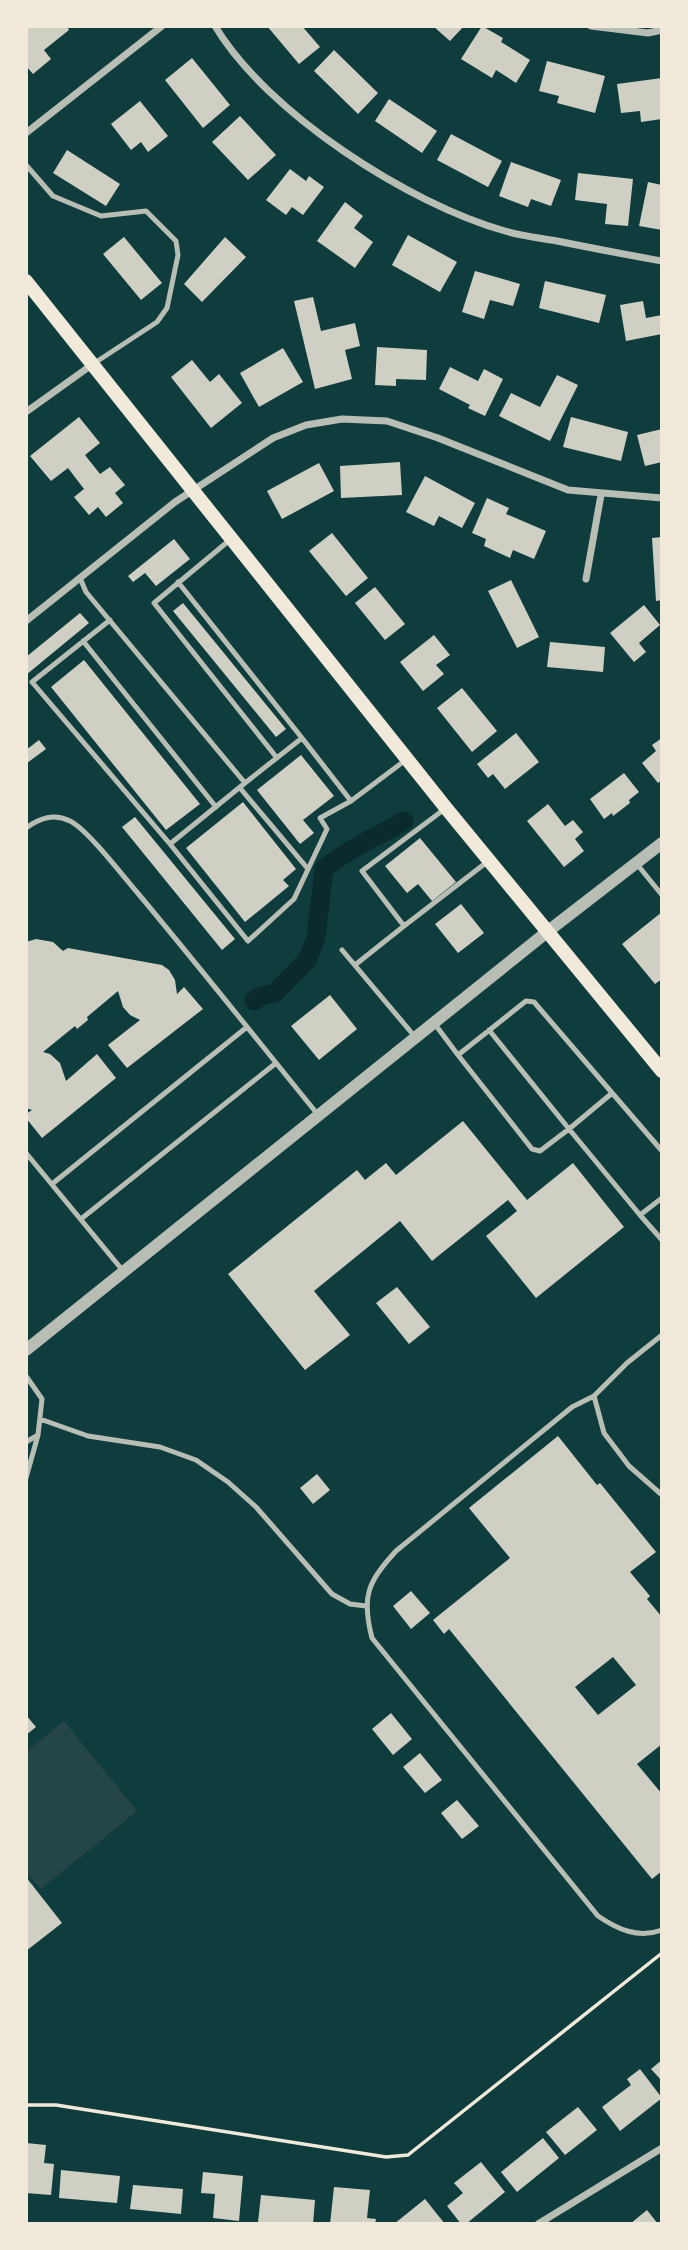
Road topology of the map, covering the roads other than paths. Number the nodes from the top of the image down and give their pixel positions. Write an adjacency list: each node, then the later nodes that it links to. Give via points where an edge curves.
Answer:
1 (162, 26): 5 (street)
2 (215, 26): 7 (street, via 260,84 305,122 368,167 439,207 506,232)
3 (591, 26): 4 (street, via 648,33)
4 (662, 30)
5 (26, 133)
6 (26, 165): 9 (lane, via 53,196 101,216 146,211 176,242 178,255 167,308 157,322)
7 (662, 261)
8 (26, 281): 9 (main road)
9 (93, 364): 10 (street); 11 (main road)
10 (26, 412)
11 (194, 490): 12 (street, via 273,438 306,425 342,419 387,421 568,490); 14 (main road); 15 (street)
12 (601, 495): 13 (street); 16 (street)
13 (662, 498)
14 (232, 538): 17 (lane); 23 (main road)
15 (80, 578): 18 (lane); 19 (street)
16 (586, 579)
17 (178, 582): 21 (lane); 22 (lane, via 154,603)
18 (110, 620): 20 (lane); 24 (lane)
19 (26, 621)
20 (83, 641): 26 (lane); 29 (lane, via 32,682)
21 (302, 738): 22 (lane); 25 (lane)
22 (277, 758): 24 (lane)
23 (407, 759): 25 (lane); 27 (main road)
24 (243, 786): 26 (lane); 33 (lane)
25 (351, 801): 33 (lane, via 320,818 327,829)
26 (216, 807): 29 (lane)
27 (446, 808): 31 (main road); 35 (lane, via 362,871)
28 (26, 828): 40 (lane, via 47,816 72,822 110,860)
29 (170, 844): 33 (lane, via 248,941 295,899)
30 (662, 844): 32 (street)
31 (489, 861): 35 (lane); 36 (main road)
32 (636, 863): 34 (lane); 36 (street)
33 (308, 869)
34 (662, 895)
35 (404, 926): 38 (lane)
36 (547, 932): 39 (street); 45 (main road)
37 (342, 950): 38 (lane)
38 (355, 965): 42 (lane)
39 (435, 1023): 42 (street); 43 (lane)
40 (247, 1027): 44 (lane); 51 (lane)
41 (489, 1030): 43 (lane); 46 (lane, via 526,1001 534,1002); 48 (lane)
42 (416, 1038): 47 (street)
43 (458, 1055): 48 (lane, via 532,1149 540,1151)
44 (276, 1063): 47 (lane); 54 (lane)
45 (662, 1071)
46 (611, 1094): 48 (lane); 49 (lane)
47 (318, 1116): 56 (street)
48 (569, 1129): 53 (lane)
49 (662, 1151)
50 (26, 1153): 51 (lane)
51 (52, 1184): 54 (lane)
52 (662, 1198): 53 (lane)
53 (640, 1215): 55 (lane)
54 (81, 1219): 56 (lane)
55 (662, 1240)
56 (124, 1272): 58 (street)
57 (662, 1335): 60 (lane)
58 (26, 1350)
59 (26, 1376): 61 (lane, via 42,1399)
60 (594, 1396): 65 (lane, via 604,1433 629,1466); 66 (lane, via 572,1408 396,1551 376,1574)
61 (40, 1419): 62 (lane); 66 (lane, via 88,1436 160,1447 197,1460 256,1507 332,1594)
62 (38, 1435): 63 (lane); 64 (lane)
63 (26, 1442)
64 (26, 1478)
65 (662, 1495)
66 (366, 1606): 67 (lane, via 372,1638 598,1916 615,1928 640,1934)
67 (662, 1930)
68 (662, 2148): 69 (street)
69 (538, 2224)

